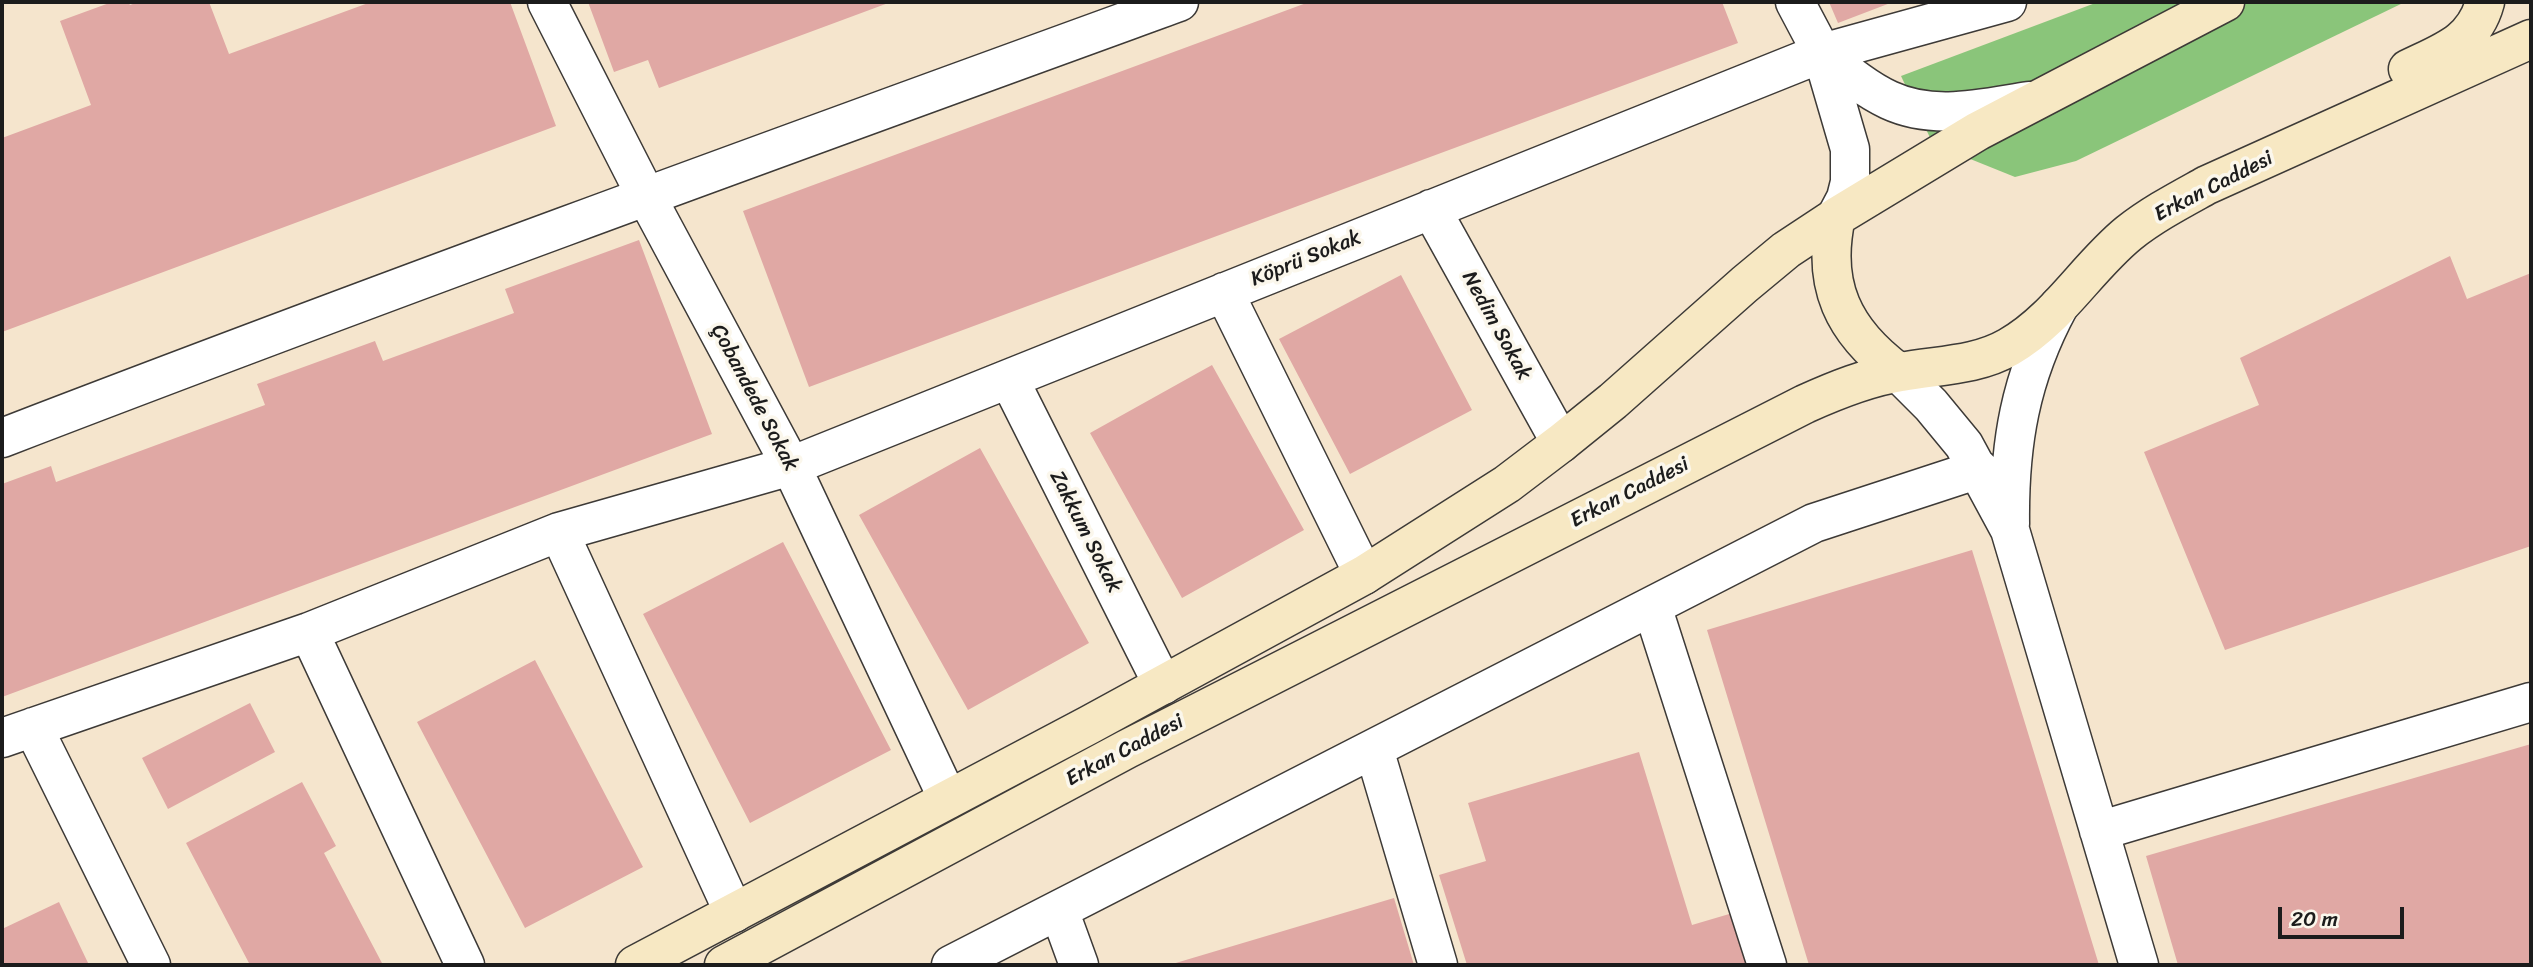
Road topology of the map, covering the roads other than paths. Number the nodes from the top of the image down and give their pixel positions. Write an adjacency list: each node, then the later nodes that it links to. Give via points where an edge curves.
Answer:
1 (547, 2): 11 (street, Çobandede Sokak)
2 (1179, 2): 11 (street)
3 (1795, 2): 8 (street)
4 (2007, 2): 8 (street, Köprü Sokak)
5 (2225, 2): 9 (main road, Erkan Caddesi)
6 (2485, 2): 10 (main road, via 2468,35 2449,49 2305,119 2243,157)
7 (2531, 39): 10 (main road, Erkan Caddesi)
8 (1822, 53): 9 (street, via 1887,100 1906,107 1956,112); 12 (street, Köprü Sokak); 13 (street, via 1852,165 1846,198)
9 (2035, 100): 13 (main road, Erkan Caddesi)
10 (2207, 186): 15 (main road, Erkan Caddesi, via 2129,233)
11 (646, 196): 18 (street); 20 (street, Çobandede Sokak)
12 (1431, 209): 14 (street, Köprü Sokak); 19 (street, Nedim Sokak)
13 (1836, 217): 16 (main road, via 1830,262 1839,303 1862,340); 19 (main road, Erkan Caddesi, via 1755,275)
14 (1224, 292): 17 (street, Köprü Sokak); 24 (street)
15 (2059, 305): 16 (main road, Erkan Caddesi, via 2010,347 1989,356 1961,365); 22 (street, via 2035,355 2018,410 2009,492)
16 (1898, 372): 21 (street, via 1947,424); 38 (main road, Erkan Caddesi, via 1805,404 1126,749)
17 (1009, 379): 20 (street, Köprü Sokak); 27 (street, Zakkum Sokak)
18 (2, 438)
19 (1561, 443): 24 (main road, Erkan Caddesi, via 1507,484)
20 (791, 466): 23 (street, Köprü Sokak); 31 (street, Çobandede Sokak)
21 (1979, 470): 22 (street); 25 (street, via 1814,523)
22 (2010, 530): 32 (street)
23 (559, 532): 26 (street, Köprü Sokak); 34 (street)
24 (1364, 575): 27 (main road, Erkan Caddesi)
25 (1652, 606): 30 (street); 42 (street)
26 (309, 632): 29 (street, Köprü Sokak); 36 (street)
27 (1163, 685): 31 (main road, Erkan Caddesi)
28 (2531, 702): 32 (street)
29 (17, 733): 35 (street)
30 (1374, 749): 33 (street); 41 (street)
31 (948, 799): 34 (main road, Erkan Caddesi)
32 (2099, 831): 43 (street)
33 (1059, 910): 39 (street); 40 (street)
34 (734, 913): 37 (main road, Erkan Caddesi)
35 (151, 965)
36 (465, 965)
37 (635, 965)
38 (723, 965)
39 (951, 965)
40 (1079, 965)
41 (1438, 965)
42 (1767, 965)
43 (2139, 965)

